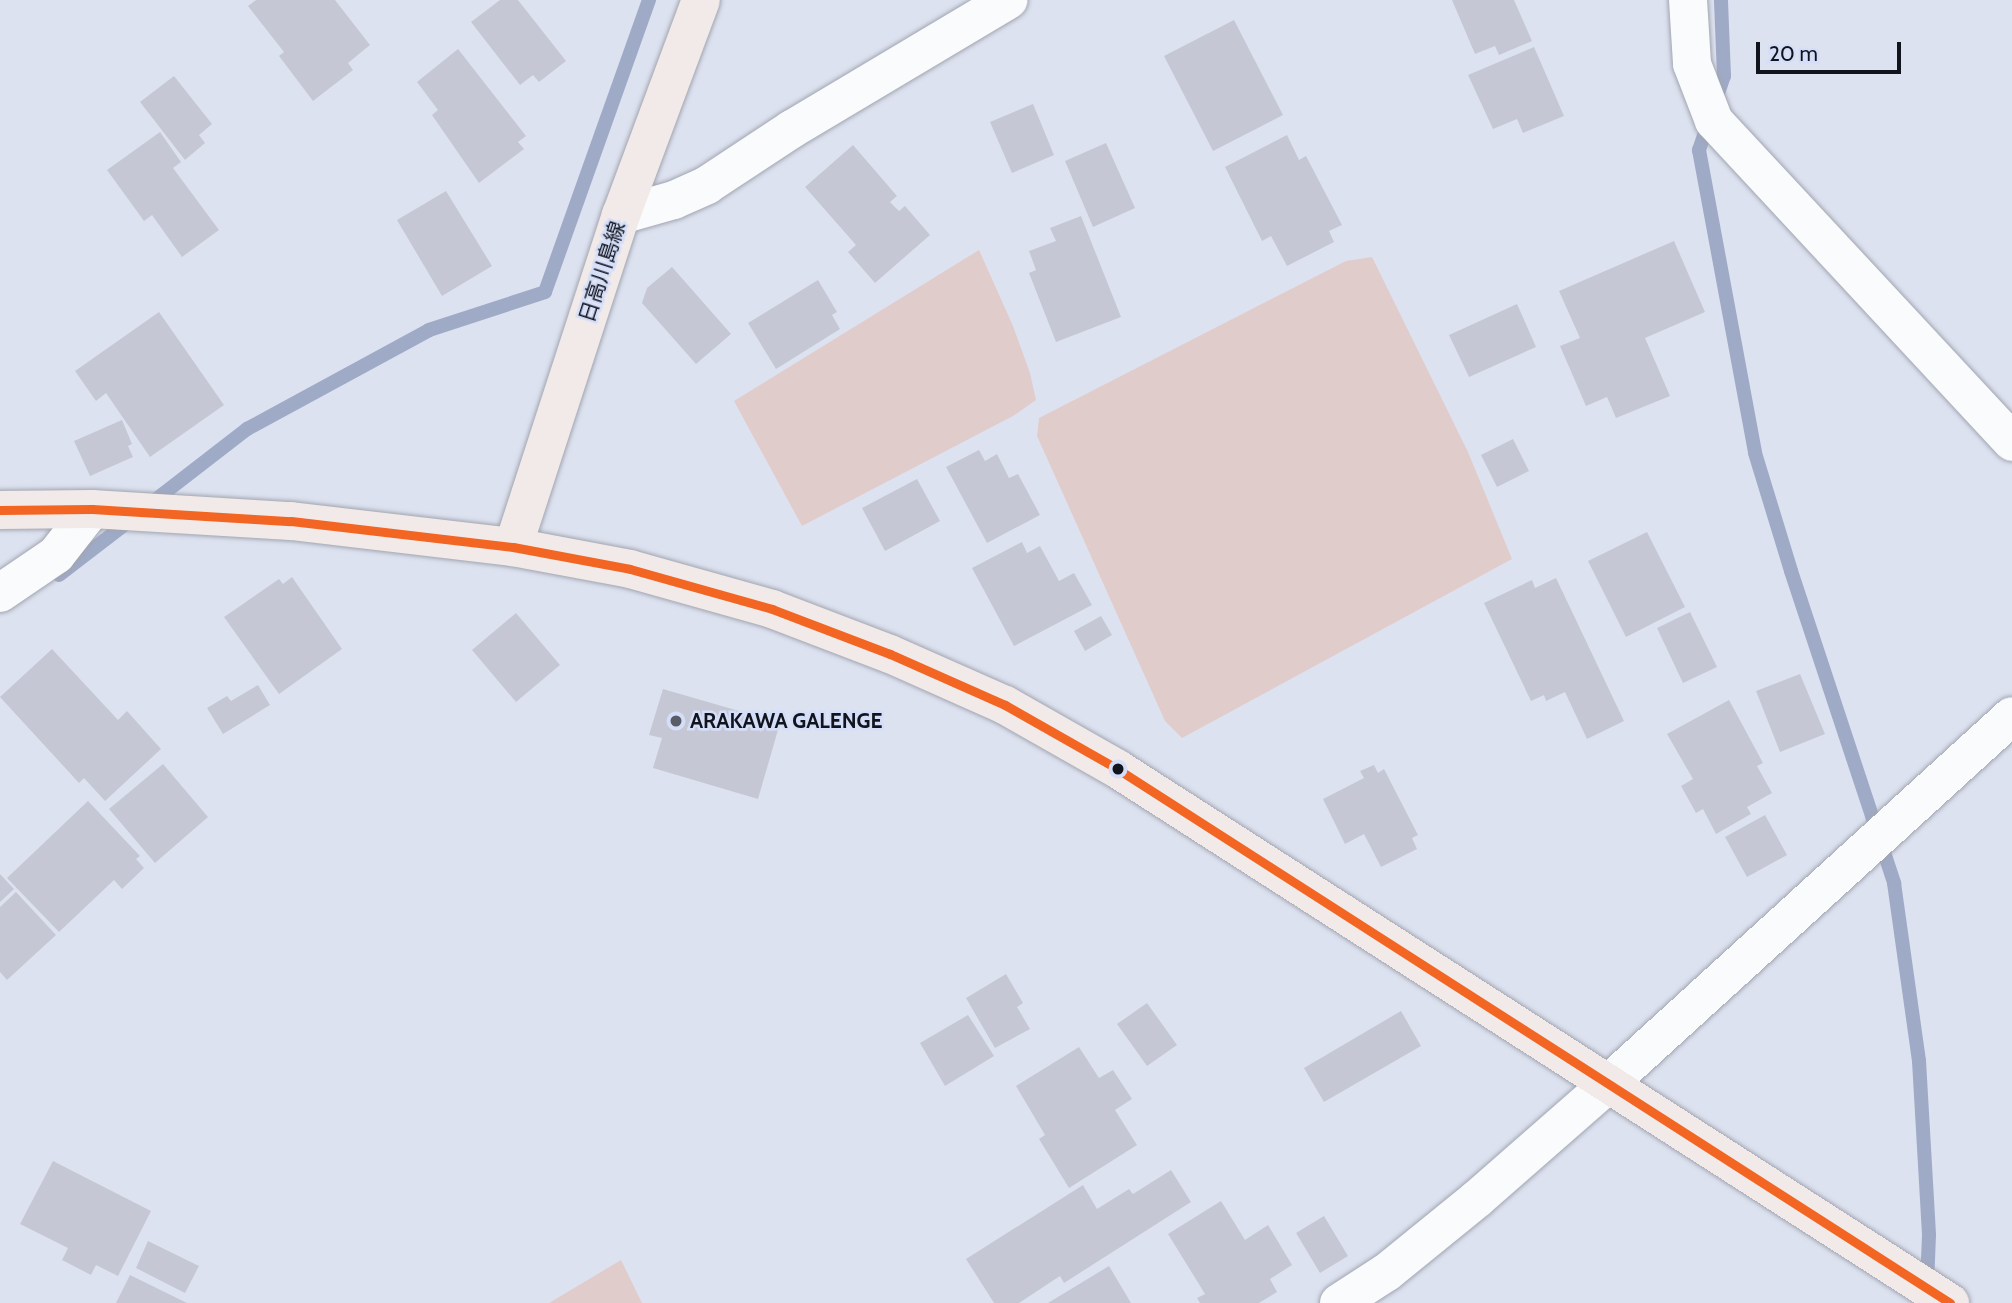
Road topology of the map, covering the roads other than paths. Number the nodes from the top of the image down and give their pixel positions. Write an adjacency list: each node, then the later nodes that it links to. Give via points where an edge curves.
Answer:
1 (701, 0): 4 (main road, 日高川島線)
2 (1008, 0): 4 (street, via 792,129 707,186)
3 (1688, 0): 5 (street, via 1692,64 1714,121)
4 (621, 215): 8 (main road, 日高川島線)
5 (2012, 442)
6 (92, 509): 7 (main road); 8 (main road, via 291,521); 9 (street, via 56,555)
7 (0, 510)
8 (513, 547): 11 (main road, via 630,569 772,609 1005,705 1116,768)
9 (0, 593)
10 (2012, 716): 11 (street)
11 (1608, 1084): 12 (street, via 1478,1198 1387,1272); 13 (main road)
12 (1339, 1303)
13 (1950, 1303)

